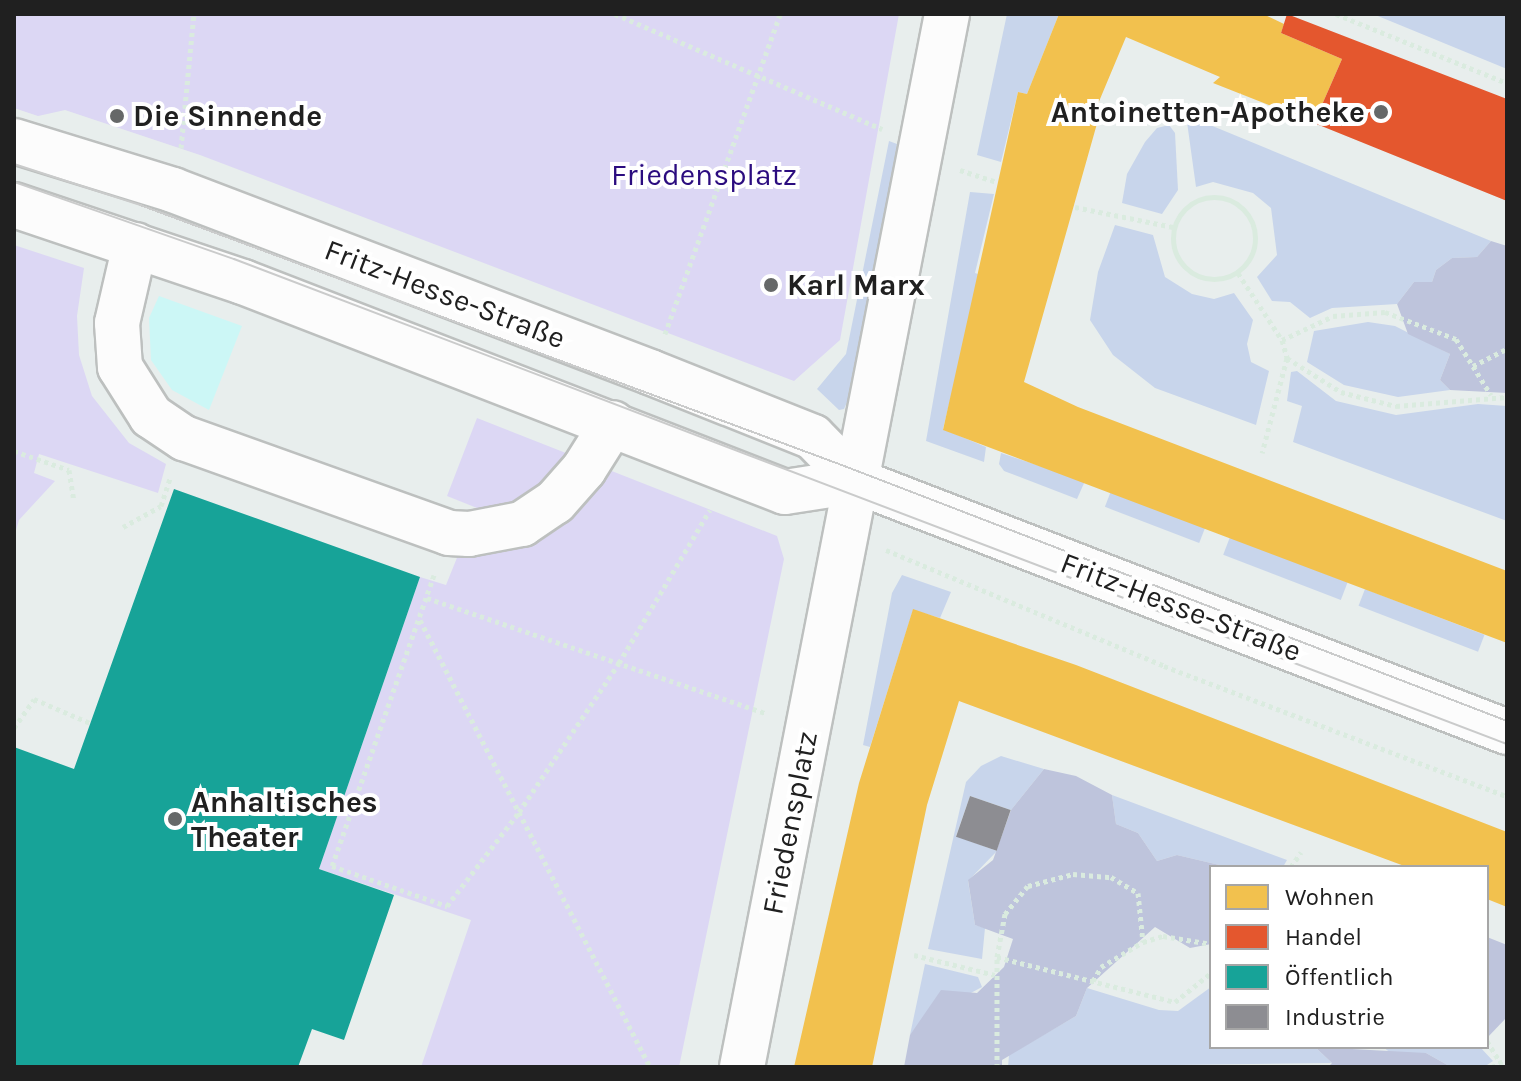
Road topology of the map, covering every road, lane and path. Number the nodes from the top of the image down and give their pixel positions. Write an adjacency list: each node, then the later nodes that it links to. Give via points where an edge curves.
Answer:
1 (194, 14): 10 (path)
2 (615, 14): 6 (path)
3 (780, 14): 6 (path)
4 (947, 14): 9 (street, Friedensplatz)
5 (1336, 14): 7 (path)
6 (759, 74): 9 (path); 20 (path)
7 (1507, 83)
8 (14, 141): 10 (street, Fritz-Hesse-Straße)
9 (922, 147): 28 (street, Friedensplatz)
10 (173, 190): 20 (street, Fritz-Hesse-Straße)
11 (14, 205): 14 (street, Fritz-Hesse-Straße)
12 (1075, 207): 13 (path)
13 (1173, 227): 15 (path, via 1174,253 1188,272 1210,280); 15 (path, via 1183,210 1201,199 1220,197 1240,205 1255,233 1254,251)
14 (135, 245): 23 (street, Fritz-Hesse-Straße); 23 (street, via 117,323 120,367 151,416 184,438 449,533 469,534 522,524 555,502)
15 (1238, 273): 16 (path)
16 (1282, 340): 18 (path); 19 (path, via 1333,316 1385,312 1456,339)
17 (1507, 349): 19 (path)
18 (1287, 358): 21 (path, via 1341,392 1396,406); 25 (path)
19 (1473, 366): 21 (path)
20 (650, 372): 28 (street, Fritz-Hesse-Straße, via 813,437)
21 (1491, 395): 22 (path)
22 (1507, 397)
23 (613, 423): 27 (street, Fritz-Hesse-Straße)
24 (14, 451): 29 (path, via 69,470)
25 (1262, 453)
26 (174, 466): 30 (path, via 161,506)
27 (733, 471): 28 (street, Fritz-Hesse-Straße, via 785,492); 35 (path)
28 (856, 481): 31 (street, Friedensplatz); 39 (street, Fritz-Hesse-Straße)
29 (74, 501)
30 (123, 527)
31 (847, 533): 38 (street, Friedensplatz); 40 (path, via 1164,666)
32 (430, 587): 33 (path)
33 (427, 598): 34 (path); 35 (path)
34 (420, 620): 41 (path); 41 (path, via 332,866 447,906)
35 (619, 663): 38 (path); 41 (path)
36 (90, 723): 37 (path, via 34,699)
37 (14, 728)
38 (809, 728): 55 (street, Friedensplatz)
39 (1507, 732)
40 (1507, 796)
41 (519, 812): 54 (path)
42 (1301, 852): 43 (path)
43 (1292, 865)
44 (1143, 942): 45 (path, via 1163,936); 47 (path, via 1138,893 1111,877 1073,874 1028,886 1005,914); 50 (path, via 1101,967)
45 (1209, 944)
46 (914, 955): 48 (path)
47 (997, 957): 48 (path); 50 (path)
48 (995, 975): 56 (path)
49 (1209, 975): 50 (path, via 1175,1002)
50 (1093, 981)
51 (1489, 1044): 53 (path)
52 (1507, 1059): 53 (path)
53 (1500, 1062): 57 (path)
54 (650, 1067)
55 (742, 1067)
56 (997, 1067)
57 (1492, 1067)

